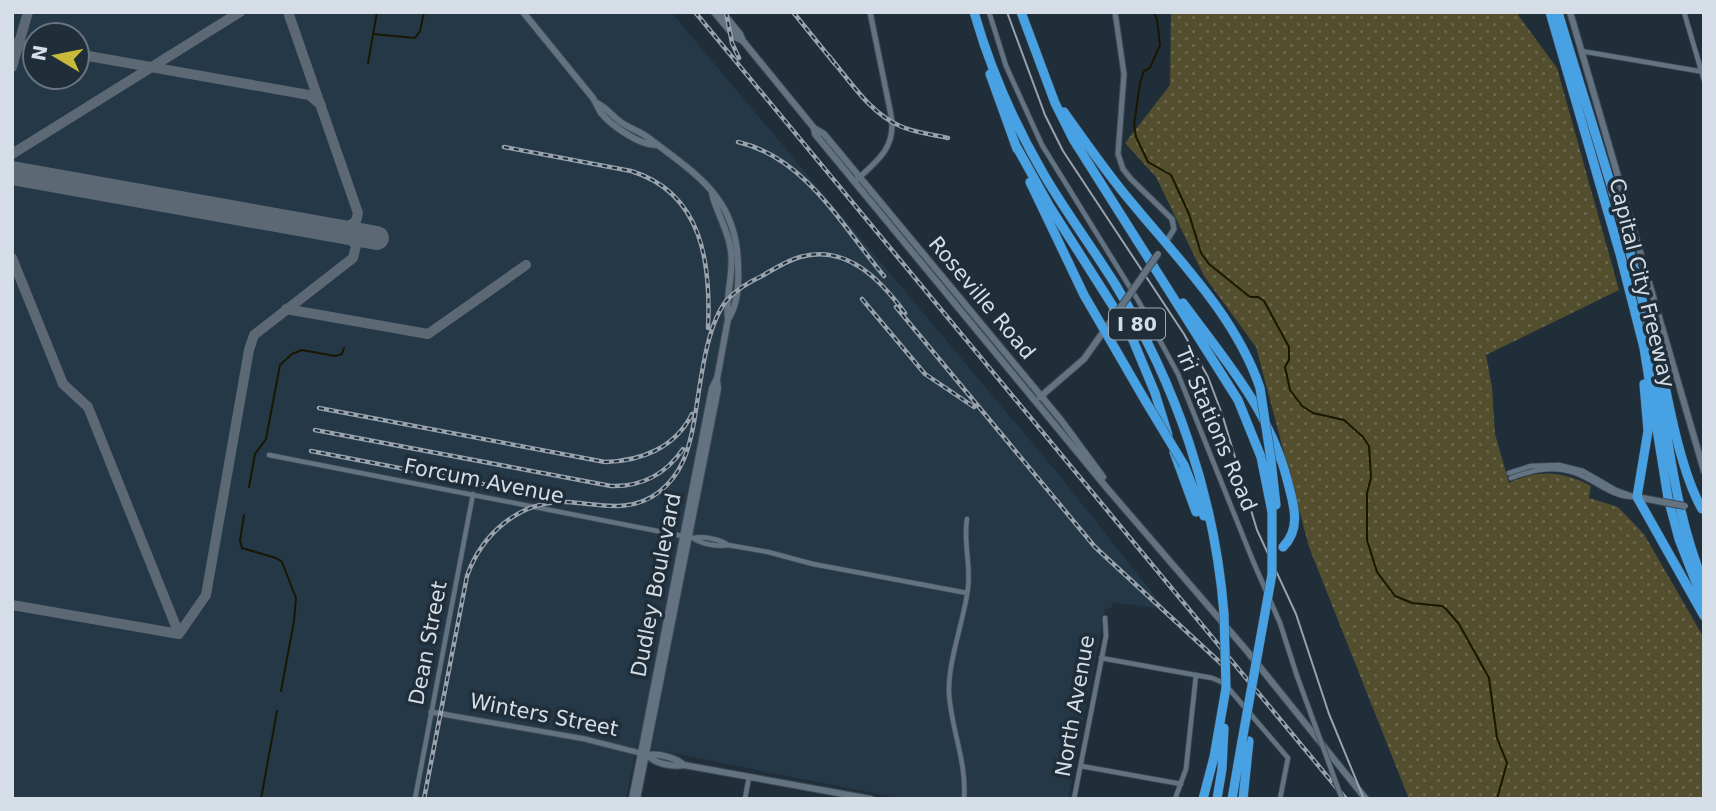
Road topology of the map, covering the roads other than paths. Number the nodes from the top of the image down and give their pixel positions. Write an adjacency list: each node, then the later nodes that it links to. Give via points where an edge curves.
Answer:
1 (523, 12): 38 (main road, Dudley Boulevard, via 597,103 691,169 719,197 728,216 738,257 737,291 712,388)
2 (714, 12): 13 (main road, Roseville Road)
3 (722, 12): 13 (main road, Roseville Road)
4 (870, 12): 20 (street, via 892,132 882,157)
5 (974, 12): 14 (highway, I 80)
6 (989, 12): 70 (street, Tri Stations Road, bridge, via 1006,66 1042,145 1178,374 1280,622)
7 (1021, 12): 18 (highway, I 80)
8 (1115, 12): 21 (street, via 1124,83 1118,154 1130,179 1172,219 1174,229)
9 (1550, 12): 25 (highway, Capital City Freeway)
10 (1558, 12): 23 (highway, Capital City Freeway)
11 (1570, 12): 15 (main road)
12 (1684, 12): 16 (street)
13 (743, 41): 20 (main road, Roseville Road)
14 (985, 48): 19 (highway, via 991,80); 43 (highway, I 80, via 1043,173 1116,286 1181,422 1216,546)
15 (1581, 51): 16 (street); 28 (main road)
16 (1702, 71): 17 (street)
17 (1704, 80)
18 (1052, 94): 21 (highway, via 1104,168); 22 (highway, I 80, via 1073,139)
19 (1015, 144): 24 (highway, via 1054,237); 36 (highway, via 1130,333)
20 (857, 179): 26 (main road, Roseville Road)
21 (1166, 242): 24 (main road, bridge); 35 (highway, bridge, via 1234,331 1253,368 1271,460)
22 (1163, 282): 35 (highway, I 80, via 1251,428); 39 (highway, via 1234,371 1270,428 1285,469 1295,520)
23 (1639, 288): 32 (highway); 40 (highway, Capital City Freeway, via 1671,473 1685,534)
24 (1104, 333): 26 (main road, via 1084,359); 43 (highway, bridge, via 1183,462 1202,507)
25 (1644, 348): 31 (highway, via 1648,431); 42 (highway, Capital City Freeway, via 1668,498)
26 (1038, 398): 71 (main road, Roseville Road)
27 (269, 455): 30 (street, Forcum Avenue)
28 (1704, 471)
29 (1512, 475): 31 (street, via 1559,469 1576,473 1613,494)
30 (473, 494): 38 (street, Forcum Avenue); 49 (street, Dean Street)
31 (1637, 497): 33 (main road, bridge); 44 (highway)
32 (1696, 497): 33 (highway); 34 (highway)
33 (1685, 506): 34 (main road)
34 (1703, 509)
35 (1274, 511): 48 (highway, bridge, via 1277,535 1272,574)
36 (1196, 512)
37 (967, 519): 41 (street)
38 (689, 537): 41 (street, Forcum Avenue); 52 (main road, Dudley Boulevard)
39 (1283, 547)
40 (1704, 584)
41 (967, 593): 62 (street, via 949,690 964,768)
42 (1704, 603)
43 (1224, 614): 50 (highway, I 80, bridge, via 1226,688)
44 (1704, 616)
45 (1105, 618): 46 (street, North Avenue)
46 (1101, 658): 47 (street); 53 (street, North Avenue)
47 (1196, 675): 48 (street, via 1224,683); 55 (street)
48 (1247, 703): 51 (highway, bridge); 69 (street, via 1288,758)
49 (431, 712): 52 (street, Winters Street); 57 (street, Dean Street)
50 (1221, 734): 65 (highway); 66 (highway)
51 (1245, 741): 67 (highway); 68 (highway)
52 (645, 755): 54 (main road, Winters Street); 58 (main road, Dudley Boulevard); 59 (main road)
53 (1080, 766): 55 (street); 63 (street, North Avenue)
54 (749, 777): 56 (main road, Winters Street); 60 (street)
55 (1181, 784): 64 (street)
56 (855, 797): 61 (main road, Winters Street)
57 (415, 799)
58 (632, 799)
59 (637, 799)
60 (745, 799)
61 (870, 799)
62 (964, 799)
63 (1074, 799)
64 (1175, 799)
65 (1203, 799)
66 (1217, 799)
67 (1232, 799)
68 (1243, 799)
69 (1280, 799)
70 (1342, 799)
71 (1366, 799)

